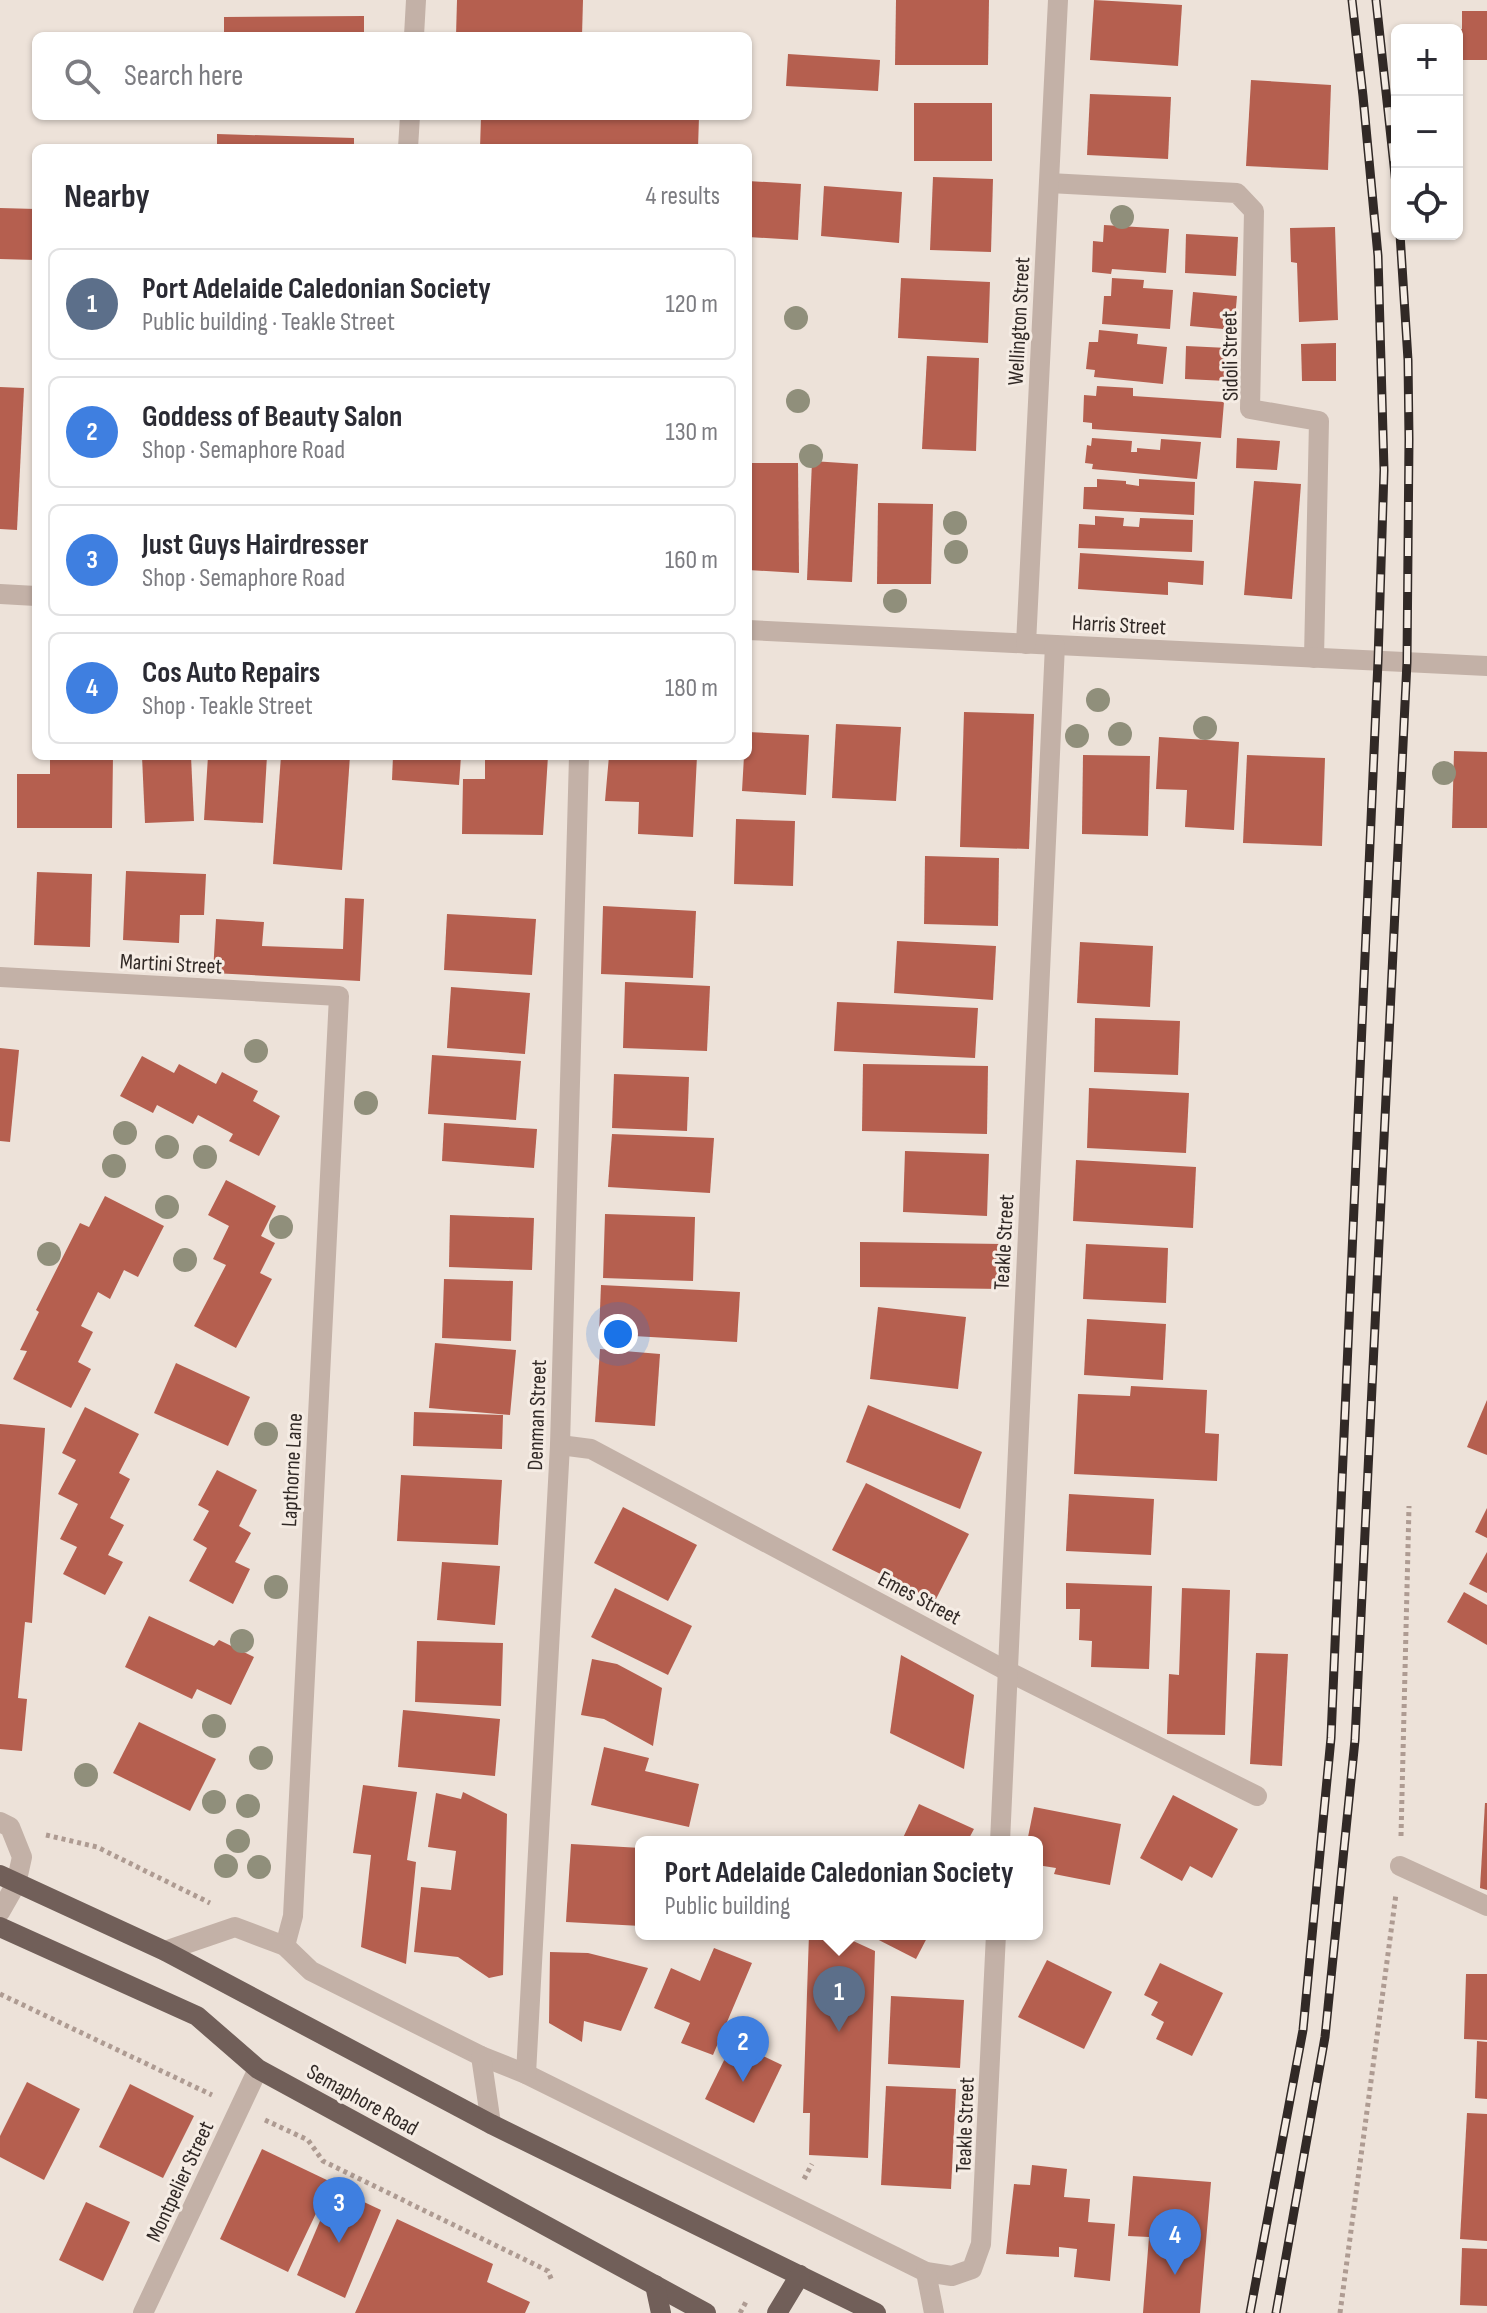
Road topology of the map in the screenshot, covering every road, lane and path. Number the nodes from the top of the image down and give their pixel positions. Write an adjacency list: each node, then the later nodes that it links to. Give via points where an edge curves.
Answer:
1 (416, 0): 3 (street)
2 (1058, 0): 6 (street, Wellington Street)
3 (414, 32)
4 (410, 120): 5 (street)
5 (408, 144)
6 (1049, 183): 10 (street, Wellington Street); 12 (street, Sidoli Street, via 1237,193 1254,211 1250,409 1319,421)
7 (0, 594): 8 (street)
8 (32, 596)
9 (752, 630): 10 (street, Harris Street)
10 (1026, 644): 11 (street, Harris Street)
11 (1055, 645): 12 (street, Harris Street); 19 (street, Teakle Street)
12 (1314, 658): 13 (street, Harris Street)
13 (1487, 666)
14 (579, 760): 17 (street, Denman Street)
15 (0, 977): 16 (street, Martini Street)
16 (339, 996): 30 (street, Lapthorne Lane, via 293,1916)
17 (560, 1445): 19 (street, Emes Street, via 591,1449); 35 (street, Denman Street)
18 (1409, 1506): 23 (path)
19 (1007, 1671): 20 (street, Emes Street); 22 (street, Teakle Street)
20 (1257, 1796)
21 (5, 1824): 24 (street, via 22,1857); 28 (path, via 97,1847 217,1907)
22 (1000, 1836)
23 (1400, 1866): 25 (street); 49 (path)
24 (8, 1879): 26 (street); 31 (main road, Semaphore Road)
25 (1487, 1906)
26 (0, 1912)
27 (0, 1927): 34 (main road, Semaphore Road, via 197,2016)
28 (235, 1927): 30 (street); 31 (street)
29 (996, 1940): 38 (street, Teakle Street, via 980,2250 972,2269 952,2276)
30 (285, 1946): 33 (street, via 311,1971)
31 (165, 1951): 37 (main road, Semaphore Road)
32 (0, 1994): 36 (path)
33 (481, 2056): 35 (street); 37 (street)
34 (258, 2069): 36 (street, Montpelier Street); 41 (main road, Semaphore Road)
35 (526, 2074): 38 (street)
36 (240, 2108): 40 (path, via 308,2140 323,2161 548,2271); 42 (street, Montpelier Street)
37 (491, 2124): 39 (main road, Semaphore Road)
38 (926, 2272): 48 (street)
39 (800, 2275): 45 (main road); 46 (main road); 47 (main road, Semaphore Road)
40 (552, 2281)
41 (655, 2285): 43 (main road); 44 (main road, Semaphore Road)
42 (143, 2313)
43 (661, 2313)
44 (706, 2313)
45 (777, 2313)
46 (793, 2313)
47 (876, 2313)
48 (934, 2313)
49 (1340, 2313)

